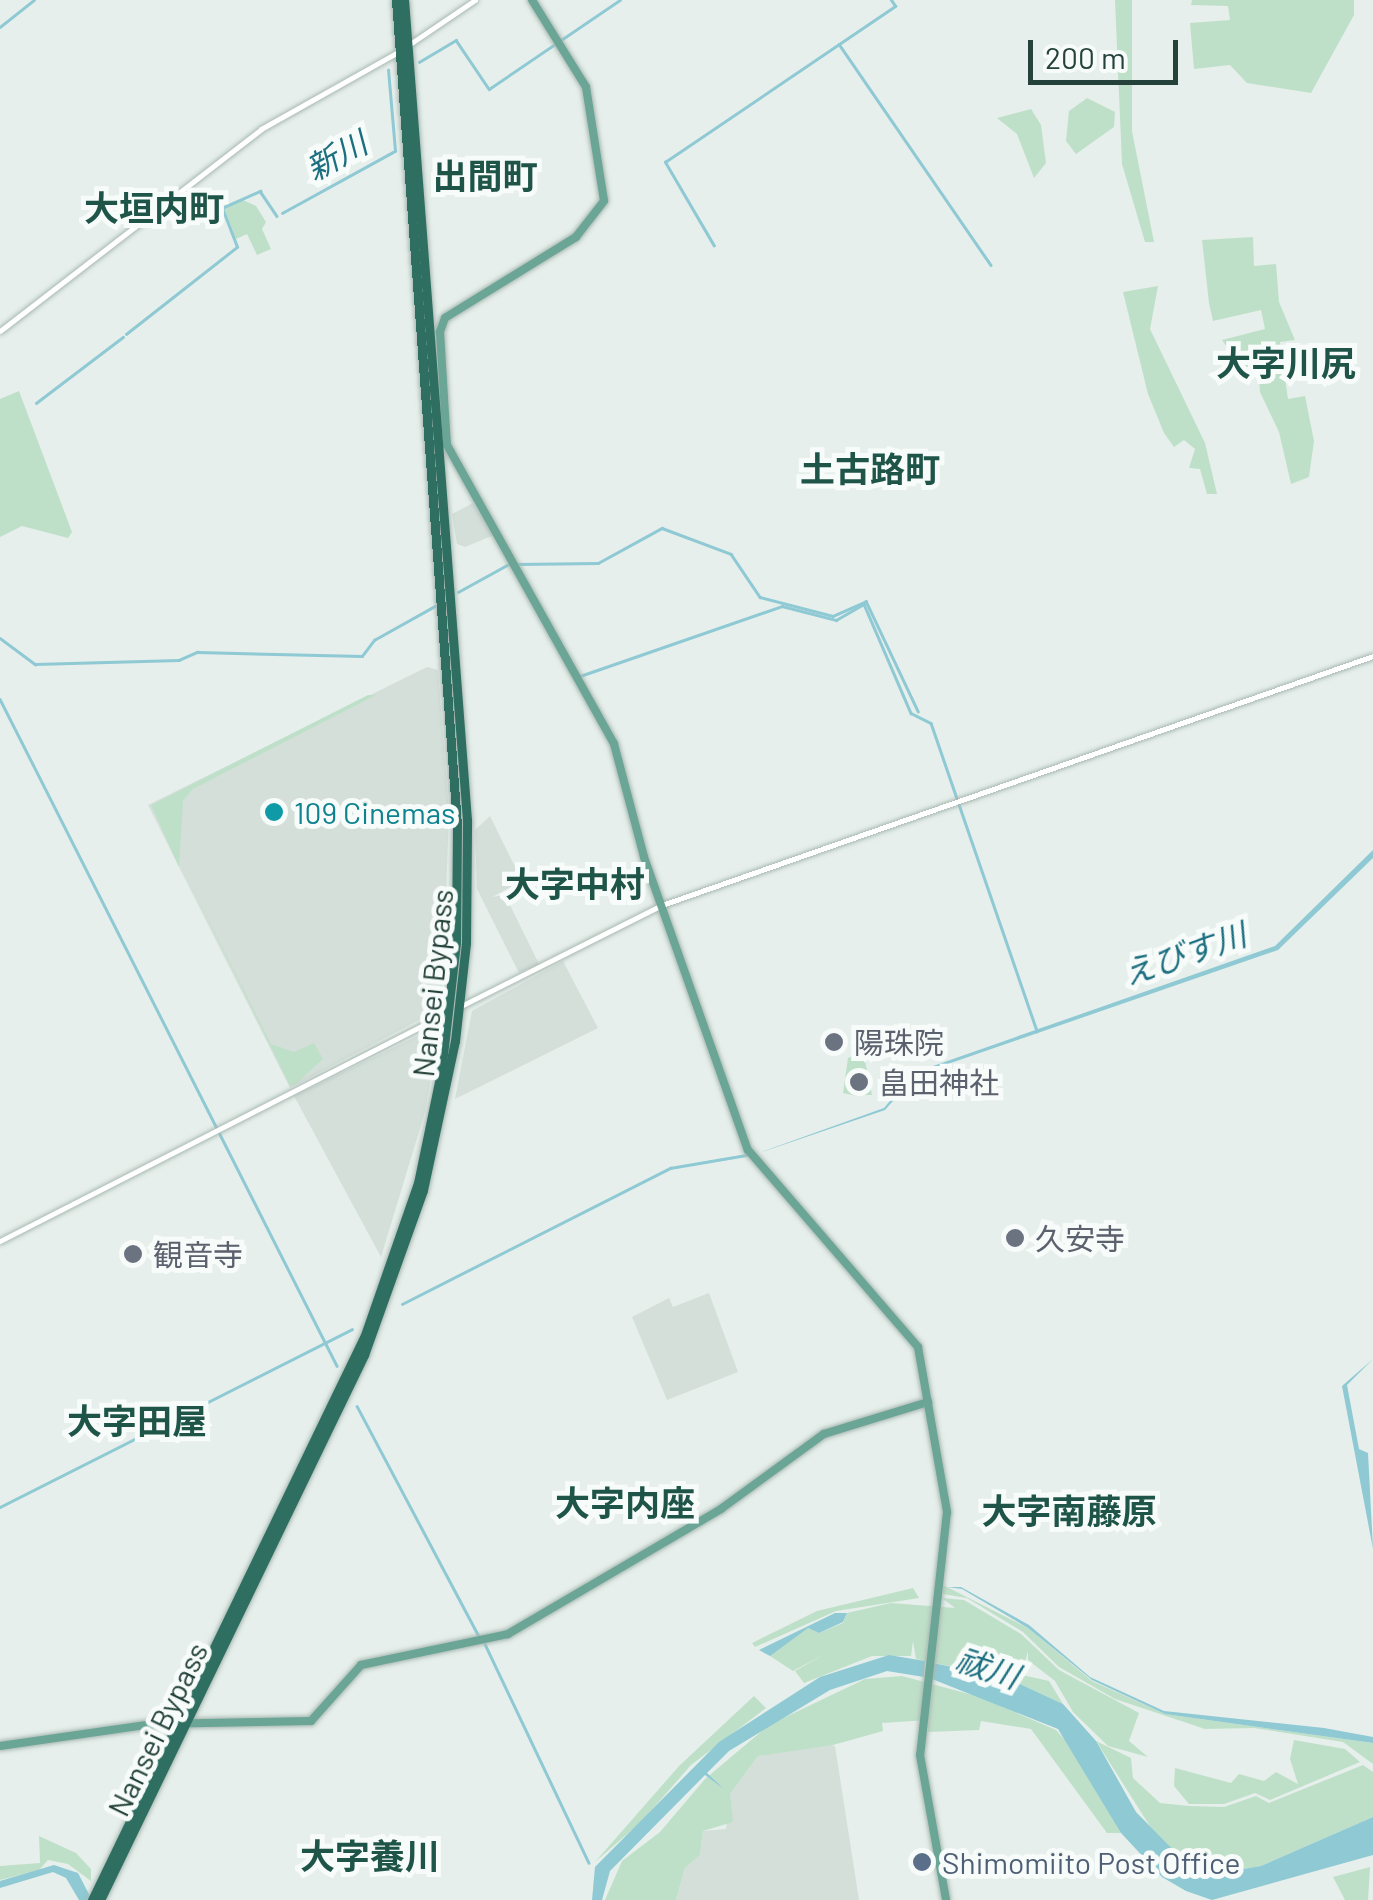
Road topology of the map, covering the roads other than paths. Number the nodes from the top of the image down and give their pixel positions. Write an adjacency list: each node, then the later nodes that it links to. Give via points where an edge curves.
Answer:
1 (396, 0): 5 (highway, Nansei Bypass)
2 (404, 0): 5 (highway, Nansei Bypass)
3 (475, 0): 5 (street)
4 (532, 0): 8 (main road, via 588,91 605,191 600,212 576,237 453,310 440,332 450,455 614,744)
5 (404, 48): 6 (street, via 261,129); 9 (highway, Nansei Bypass, via 467,820); 10 (highway, Nansei Bypass, via 456,808)
6 (0, 332)
7 (1373, 656): 8 (street)
8 (662, 905): 9 (street); 12 (main road, via 748,1150 908,1329)
9 (460, 1007): 10 (street); 13 (highway, Nansei Bypass, via 434,1150 391,1288)
10 (449, 1012): 11 (street); 13 (highway, Nansei Bypass, via 426,1150 383,1290)
11 (0, 1241)
12 (928, 1402): 13 (main road, via 824,1434 721,1509 484,1643 361,1666 340,1683 321,1715 303,1723); 18 (main road, via 948,1512 922,1720 921,1782)
13 (182, 1724): 14 (main road); 15 (highway, Nansei Bypass)
14 (0, 1746)
15 (109, 1874): 16 (highway, Nansei Bypass); 17 (highway, Nansei Bypass)
16 (92, 1900)
17 (100, 1900)
18 (946, 1900)

